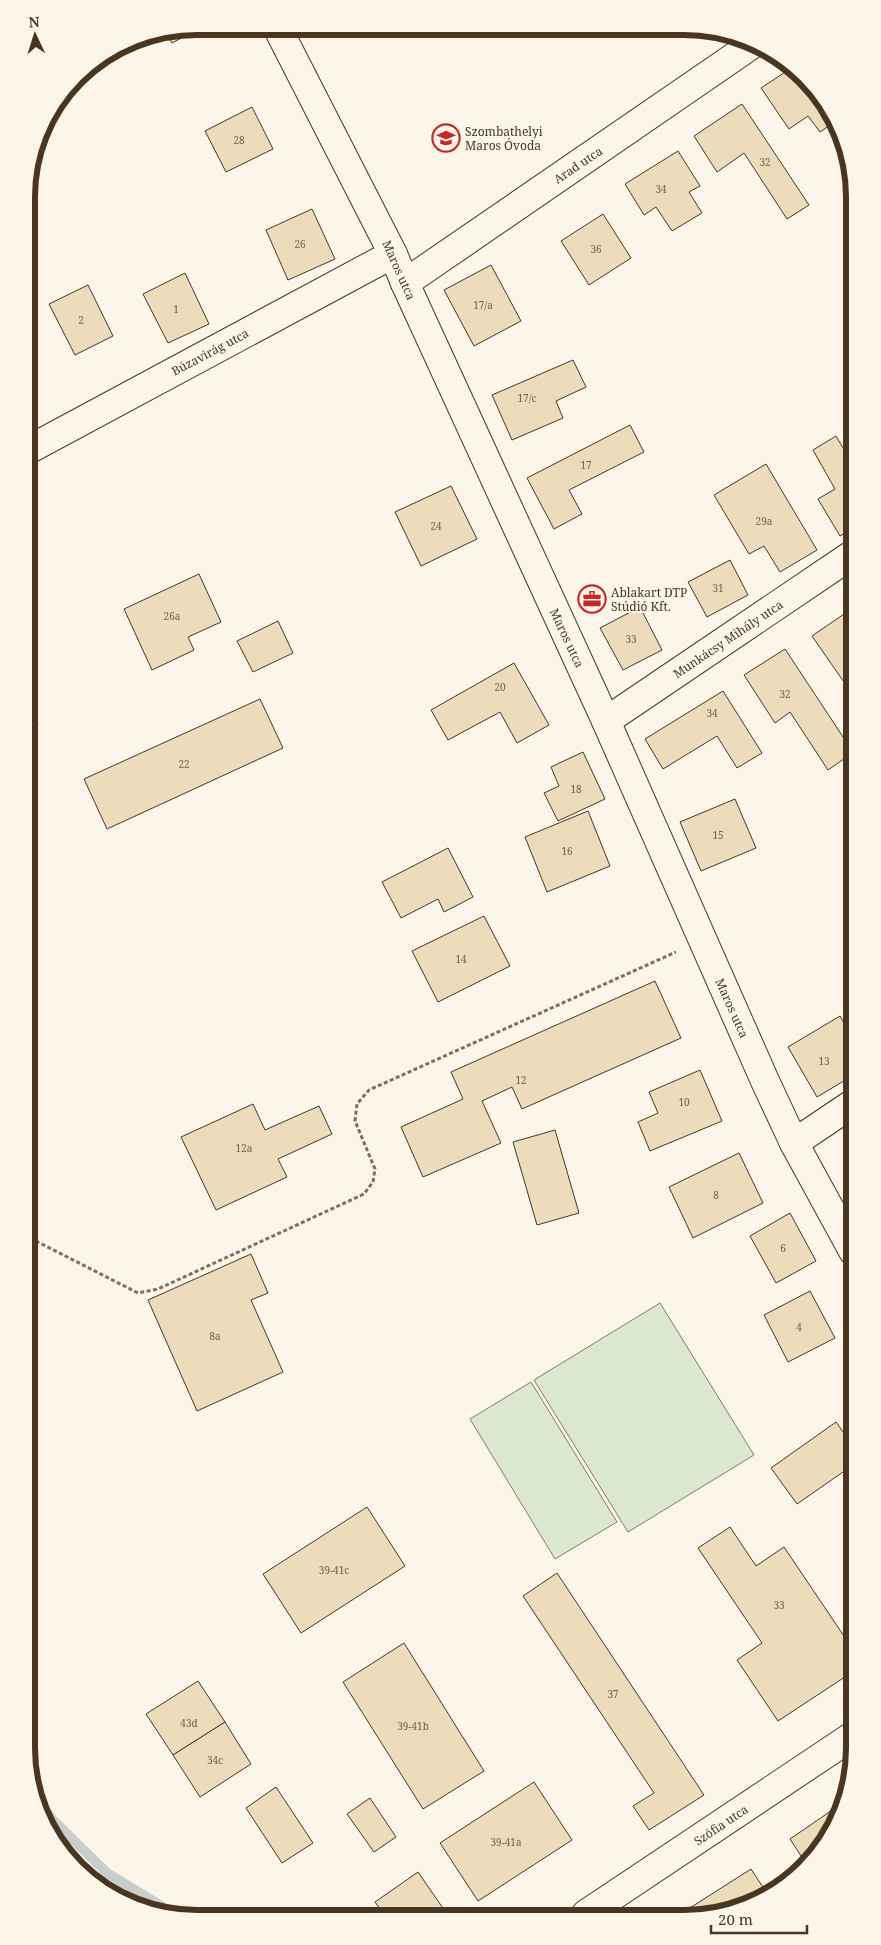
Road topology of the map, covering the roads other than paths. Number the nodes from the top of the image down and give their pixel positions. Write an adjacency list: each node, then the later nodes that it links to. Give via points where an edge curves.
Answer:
1 (281, 35): 3 (street, Maros utca)
2 (747, 48): 4 (street, Arad utca)
3 (393, 254): 4 (street, Maros utca); 5 (street, Búzavirág utca)
4 (404, 284): 7 (street, Maros utca)
5 (35, 446)
6 (846, 559): 7 (street, Munkácsy Mihály utca)
7 (606, 722): 9 (street, Maros utca)
8 (846, 1108): 9 (street)
9 (794, 1142): 10 (street, Maros utca)
10 (846, 1238)
11 (846, 1740): 12 (street, Szófia utca)
12 (592, 1910)

